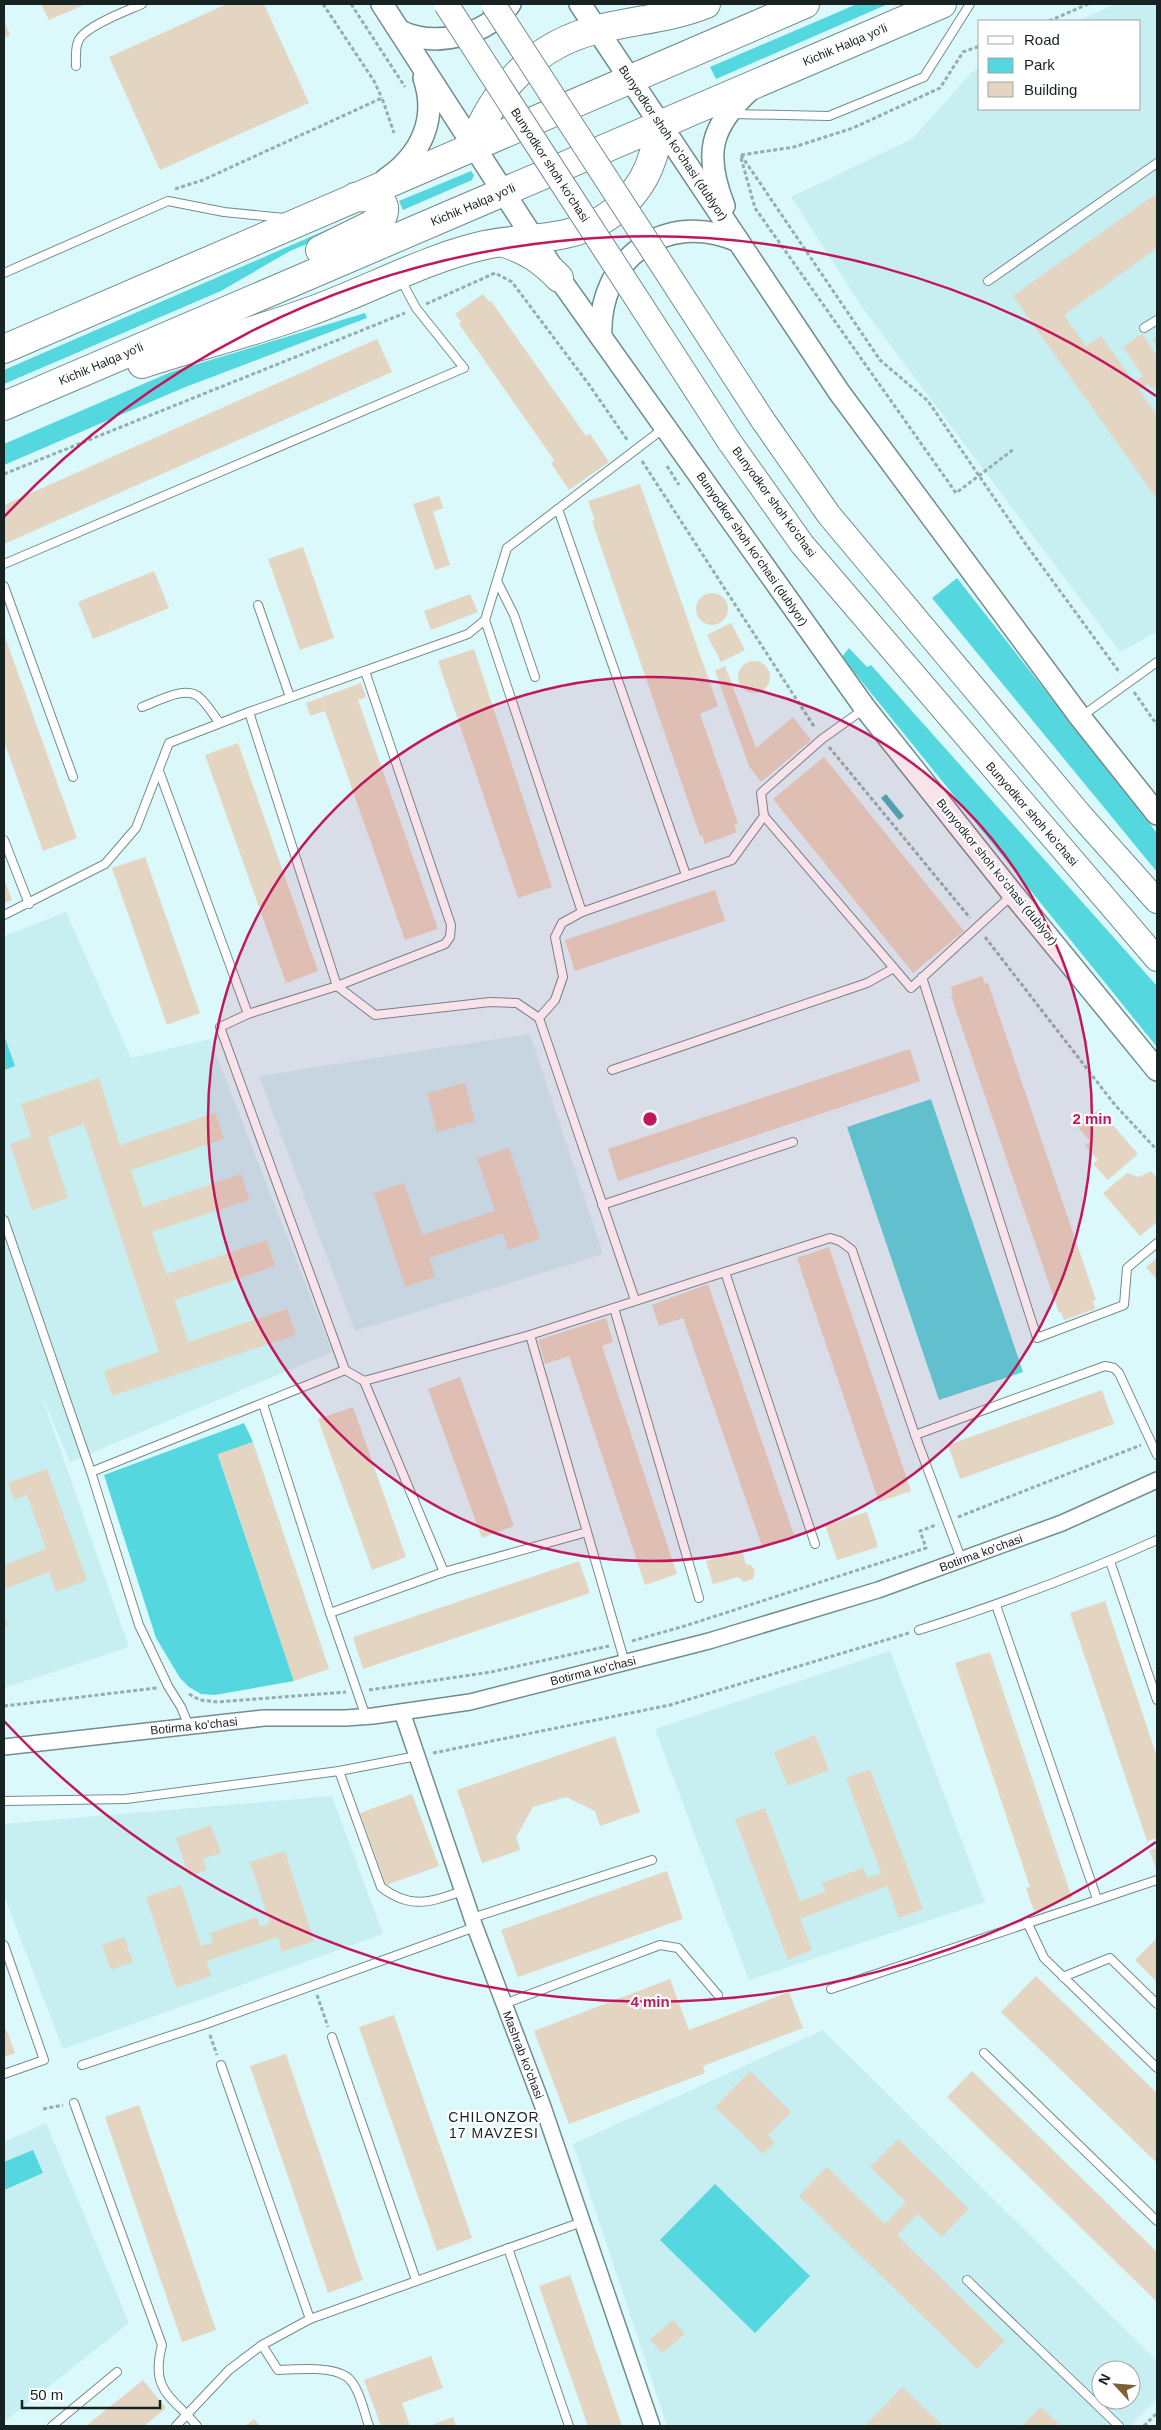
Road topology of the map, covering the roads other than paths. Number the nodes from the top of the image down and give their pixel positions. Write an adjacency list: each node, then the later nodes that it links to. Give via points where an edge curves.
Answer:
1 (142, 4): 15 (lane, via 95,26 80,38)
2 (382, 4): 14 (street, Bunyodkor shoh koʻchasi (dublyor))
3 (446, 4): 65 (main road, Bunyodkor shoh ko'chasi, bridge, via 730,441 802,544)
4 (493, 4): 61 (main road, bridge, via 762,419 829,515 1082,817)
5 (510, 4): 14 (street, via 488,23 462,35 449,39)
6 (580, 4): 13 (street, Bunyodkor shoh koʻchasi (dublyor))
7 (638, 4): 8 (highway)
8 (684, 4)
9 (706, 4): 13 (highway, via 678,14)
10 (805, 4): 16 (highway)
11 (942, 4): 17 (highway, Kichik Halqa yo'li)
12 (970, 4): 18 (lane, via 924,77 828,116)
13 (597, 29): 16 (street, Bunyodkor shoh koʻchasi (dublyor)); 20 (highway, via 559,44 516,75 493,102)
14 (405, 38): 20 (street, Bunyodkor shoh koʻchasi (dublyor)); 23 (street, via 428,93 430,112 426,129 402,165)
15 (76, 66)
16 (630, 79): 19 (street, Bunyodkor shoh koʻchasi (dublyor)); 20 (highway)
17 (761, 80): 18 (street); 19 (highway, Kichik Halqa yo'li)
18 (718, 114): 19 (lane); 26 (street, via 712,164)
19 (670, 119): 22 (highway, Kichik Halqa yo'li); 25 (highway, via 650,170 617,210 586,229); 26 (street, Bunyodkor shoh koʻchasi (dublyor))
20 (473, 146): 22 (street, Bunyodkor shoh koʻchasi (dublyor)); 23 (highway)
21 (1157, 163): 31 (lane)
22 (502, 192): 25 (street, Bunyodkor shoh koʻchasi (dublyor)); 32 (highway, Kichik Halqa yo'li)
23 (355, 197): 24 (highway); 32 (highway, via 380,200 385,213 381,220 274,271)
24 (304, 219): 28 (lane, via 224,212 168,201); 36 (highway)
25 (533, 238): 27 (highway); 30 (street, Bunyodkor shoh koʻchasi (dublyor))
26 (738, 241): 35 (street, via 715,233 690,232 664,236 640,247 609,284 601,309); 52 (street, Bunyodkor shoh koʻchasi (dublyor), via 839,392)
27 (504, 243): 29 (highway, via 485,245); 30 (highway, via 534,256)
28 (4, 273)
29 (398, 276): 37 (highway, via 308,312); 40 (lane, via 416,308 464,368)
30 (559, 278): 35 (street, Bunyodkor shoh koʻchasi (dublyor))
31 (988, 281)
32 (217, 314): 37 (highway, Kichik Halqa yo'li)
33 (1157, 320): 34 (lane)
34 (1144, 328)
35 (601, 337): 38 (street, Bunyodkor shoh koʻchasi (dublyor))
36 (4, 349)
37 (4, 407)
38 (665, 427): 39 (lane); 50 (street, Bunyodkor shoh koʻchasi (dublyor))
39 (558, 509): 41 (lane, via 507,548); 59 (lane)
40 (4, 564)
41 (497, 581): 44 (lane); 47 (lane, via 514,615)
42 (4, 586): 55 (lane)
43 (258, 605): 48 (lane)
44 (485, 620): 46 (lane, via 468,634); 63 (lane)
45 (1157, 662): 52 (lane)
46 (364, 671): 48 (lane); 68 (lane, via 451,925 450,937 444,944)
47 (535, 677)
48 (290, 697): 51 (lane)
49 (142, 707): 53 (lane, via 191,693 200,698)
50 (865, 708): 57 (lane, via 822,739 761,793); 60 (street, Bunyodkor shoh koʻchasi (dublyor))
51 (249, 712): 53 (lane); 68 (lane)
52 (1080, 717): 56 (street, Bunyodkor shoh koʻchasi (dublyor))
53 (220, 723): 54 (lane, via 169,743)
54 (158, 771): 62 (lane, via 136,828 105,864); 69 (lane)
55 (73, 777)
56 (1157, 814)
57 (764, 816): 59 (lane, via 732,860); 66 (lane)
58 (4, 840): 62 (lane)
59 (686, 875): 63 (lane)
60 (1013, 894): 67 (lane); 72 (street, Bunyodkor shoh koʻchasi (dublyor))
61 (1157, 901)
62 (29, 904): 64 (lane)
63 (582, 912): 70 (lane, via 562,923 555,937 563,977 555,1000)
64 (4, 914)
65 (1157, 959)
66 (894, 968): 67 (lane, via 911,988); 71 (lane, via 867,983)
67 (922, 977): 76 (lane, via 1037,1338 1124,1306 1127,1268)
68 (337, 986): 69 (lane); 70 (lane, via 374,1015 490,1002 517,1003)
69 (248, 1014): 81 (lane, via 220,1027)
70 (539, 1018): 74 (lane)
71 (612, 1070)
72 (1157, 1070)
73 (793, 1142): 74 (lane)
74 (602, 1205): 78 (lane)
75 (4, 1220): 86 (lane)
76 (1157, 1242)
77 (725, 1272): 78 (lane); 84 (lane, via 830,1238 852,1250); 90 (lane)
78 (635, 1300): 79 (lane)
79 (614, 1308): 80 (lane); 94 (lane)
80 (530, 1335): 82 (lane); 88 (lane)
81 (345, 1370): 82 (lane); 83 (lane)
82 (364, 1381): 93 (lane)
83 (263, 1404): 86 (lane); 96 (lane)
84 (915, 1434): 85 (lane, via 1104,1366 1119,1373); 91 (lane)
85 (1157, 1455)
86 (91, 1472): 102 (lane, via 139,1625)
87 (1157, 1480): 91 (street, Botirma ko'chasi, via 1062,1523)
88 (587, 1532): 93 (lane); 98 (lane)
89 (1157, 1540): 92 (lane)
90 (815, 1544)
91 (962, 1561): 98 (street, Botirma ko'chasi, via 794,1616)
92 (1110, 1561): 95 (lane); 99 (lane)
93 (444, 1572): 96 (lane)
94 (699, 1598)
95 (996, 1605): 97 (lane); 110 (lane)
96 (330, 1613): 101 (lane)
97 (919, 1630)
98 (625, 1663): 100 (street, Botirma ko'chasi, via 470,1702)
99 (1157, 1700)
100 (402, 1712): 101 (street, Botirma ko'chasi); 104 (street, Mashrab ko'chasi)
101 (366, 1717): 102 (street, Botirma ko'chasi, via 264,1718)
102 (189, 1726): 103 (street, Botirma ko'chasi)
103 (4, 1746)
104 (416, 1756): 105 (lane); 109 (street, Mashrab ko'chasi)
105 (339, 1771): 106 (lane, via 126,1799); 109 (lane, via 381,1888 395,1898 411,1903 434,1901)
106 (4, 1801)
107 (652, 1860): 112 (lane)
108 (1157, 1880): 110 (lane)
109 (463, 1890): 112 (street, Mashrab ko'chasi)
110 (1098, 1899): 111 (lane)
111 (1027, 1922): 114 (lane, via 1044,1958); 115 (lane)
112 (474, 1923): 117 (street, Mashrab ko'chasi); 121 (lane, via 314,1985)
113 (4, 1945): 124 (lane, via 44,2060)
114 (1063, 1976): 118 (lane, via 1110,1958); 123 (lane)
115 (831, 1989)
116 (718, 1995): 117 (lane, via 678,1948 660,1945)
117 (504, 2004): 127 (street, Mashrab ko'chasi)
118 (1157, 2004)
119 (332, 2037): 129 (lane)
120 (984, 2054): 126 (lane)
121 (82, 2065)
122 (221, 2065): 131 (lane)
123 (1157, 2068)
124 (4, 2074)
125 (74, 2102): 134 (lane, via 162,2345 158,2368 160,2386)
126 (1157, 2221)
127 (582, 2222): 128 (lane); 140 (street, Mashrab ko'chasi)
128 (508, 2248): 129 (lane); 139 (lane)
129 (416, 2280): 131 (lane)
130 (967, 2280): 141 (lane)
131 (310, 2319): 132 (lane)
132 (262, 2345): 134 (lane, via 229,2370); 138 (lane, via 278,2370 329,2370 347,2377 360,2396)
133 (117, 2372): 135 (lane)
134 (188, 2416): 136 (lane); 137 (lane)
135 (52, 2426)
136 (176, 2426)
137 (197, 2426)
138 (368, 2426)
139 (569, 2426)
140 (652, 2426)
141 (1119, 2426)

